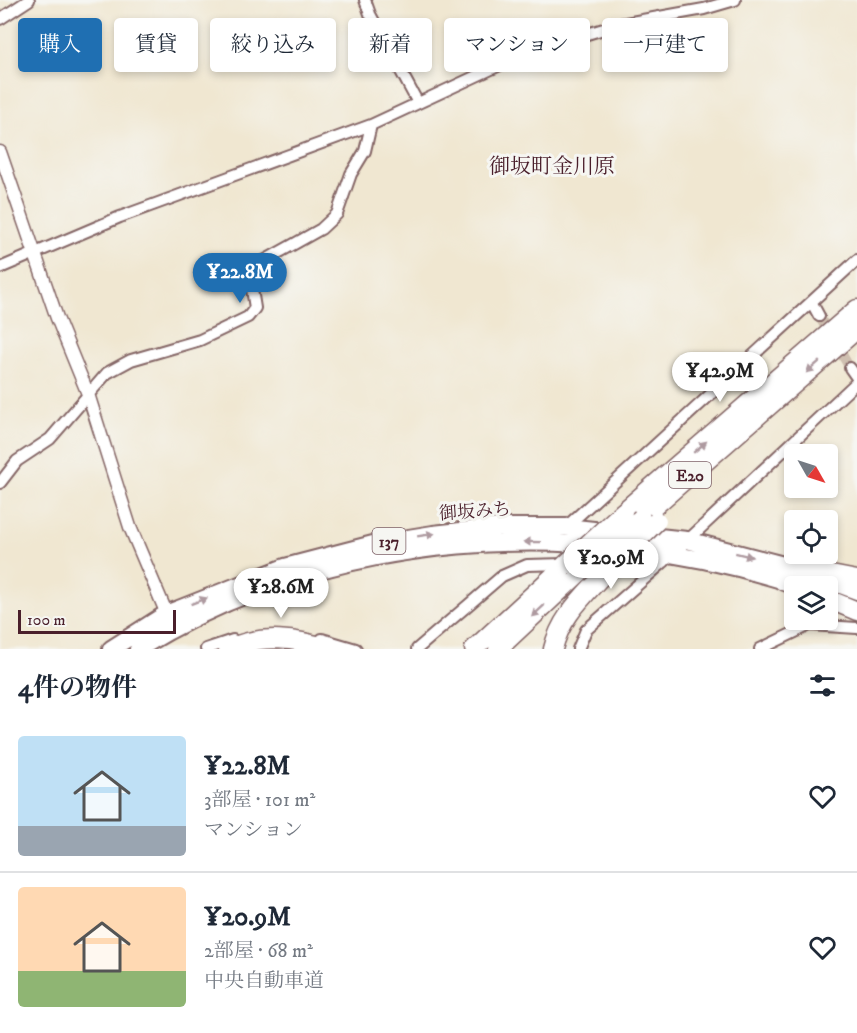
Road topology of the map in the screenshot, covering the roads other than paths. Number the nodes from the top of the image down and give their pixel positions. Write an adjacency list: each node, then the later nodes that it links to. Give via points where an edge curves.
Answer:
1 (29, 0): 4 (street)
2 (365, 0): 5 (street)
3 (735, 0): 5 (street, via 620,24 543,46)
4 (0, 19)
5 (418, 103): 6 (street)
6 (370, 125): 8 (street); 17 (street, via 365,151 351,174 337,214 321,228 260,263 250,277 255,308 248,317 200,340 131,360 107,373)
7 (0, 152): 8 (street)
8 (34, 254): 10 (street); 17 (street)
9 (857, 260): 11 (street)
10 (0, 268)
11 (812, 303): 13 (street); 20 (street)
12 (857, 309): 23 (highway, E20, one-way to 12, bridge, via 623,512)
13 (819, 316)
14 (857, 329): 19 (highway, E20, one-way to 19, via 738,432)
15 (850, 368): 16 (street)
16 (857, 380): 21 (street)
17 (88, 394): 18 (street, via 50,439 17,461); 34 (street, via 130,527)
18 (0, 483)
19 (649, 520): 23 (highway, E20, bridge); 47 (highway, bridge, via 565,618)
20 (566, 527): 21 (highway, 御坂みち / 137); 34 (highway, 御坂みち / 137, one-way to 20, via 285,567 377,543 498,527)
21 (687, 540): 22 (street); 24 (highway, 御坂みち / 137, one-way to 24)
22 (669, 557): 25 (highway, 御坂みち / 137); 34 (highway, 御坂みち / 137, one-way to 34, via 577,543 497,542 404,552 341,565); 43 (street, via 528,565 502,576); 48 (street, via 586,630)
23 (571, 570): 35 (highway, E20); 46 (highway, E20, one-way to 46)
24 (784, 576)
25 (784, 578)
26 (838, 580): 27 (highway)
27 (857, 580)
28 (838, 588): 29 (highway, 御坂みち / 137)
29 (857, 591)
30 (838, 600): 32 (highway)
31 (838, 602): 33 (highway)
32 (857, 605)
33 (857, 611)
34 (169, 621): 37 (highway, 御坂みち / 137); 38 (highway, 御坂みち / 137)
35 (504, 621): 44 (highway, via 488,622); 45 (highway, E20)
36 (857, 628): 49 (street, via 810,625)
37 (111, 649)
38 (138, 649)
39 (206, 649): 42 (street, via 250,635 295,633)
40 (228, 649): 41 (highway, via 271,639 308,642)
41 (332, 649)
42 (356, 649)
43 (417, 649)
44 (460, 649)
45 (474, 649)
46 (498, 649)
47 (553, 649)
48 (578, 649)
49 (760, 649)

